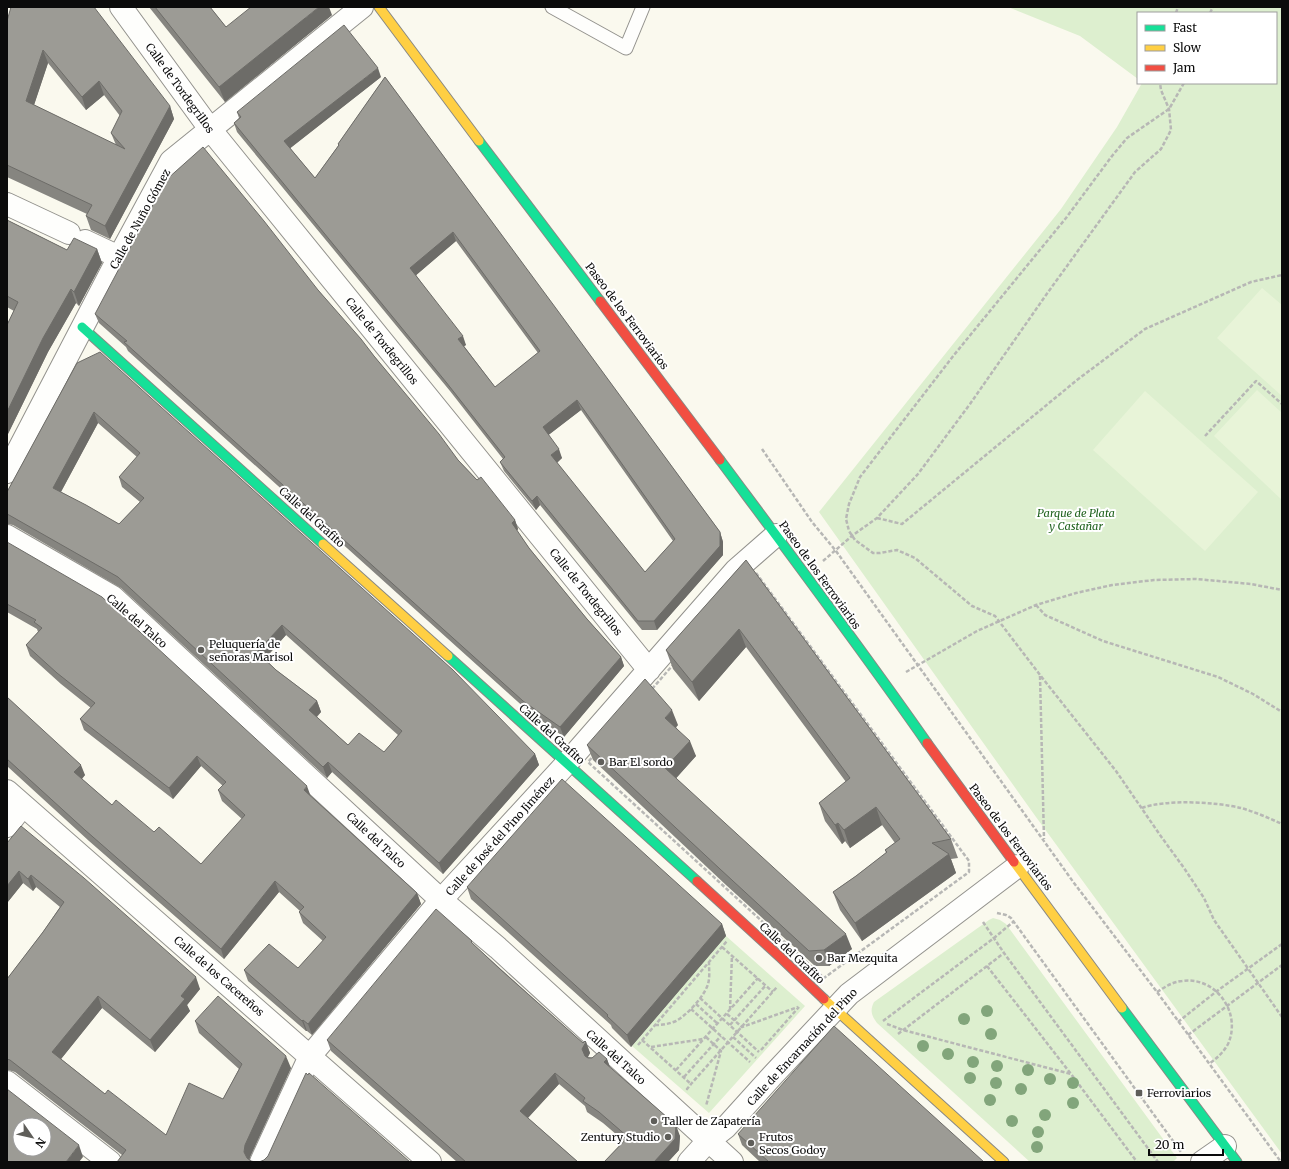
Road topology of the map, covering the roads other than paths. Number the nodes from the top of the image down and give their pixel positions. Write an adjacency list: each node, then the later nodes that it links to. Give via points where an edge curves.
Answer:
1 (121, 7): 6 (street, Calle de Tordegrillos)
2 (362, 7): 6 (street, Calle de Nuño Gómez)
3 (379, 7): 11 (main road, Paseo de los Ferroviarios)
4 (552, 7): 5 (lane, via 626,48)
5 (643, 7)
6 (210, 129): 8 (street, Calle de Nuño Gómez, via 172,162); 13 (street, Calle de Tordegrillos)
7 (7, 204): 8 (street)
8 (119, 257): 9 (street, Calle de Nuño Gómez)
9 (82, 327): 10 (street, Calle de Nuño Gómez); 14 (main road, Calle del Grafito)
10 (7, 472)
11 (776, 535): 13 (street, Calle de José del Pino Jiménez, via 736,570); 17 (main road, Paseo de los Ferroviarios)
12 (7, 536): 18 (street, Calle del Talco, via 113,597)
13 (649, 670): 14 (street, Calle de José del Pino Jiménez)
14 (567, 763): 18 (street, Calle de José del Pino Jiménez); 19 (main road, Calle del Grafito)
15 (15, 798): 16 (street); 20 (street, Calle de los Cacereños)
16 (7, 826)
17 (1018, 866): 19 (street, Calle de Encarnación del Pino, via 849,994); 23 (main road, Paseo de los Ferroviarios)
18 (441, 900): 20 (street, Calle de José del Pino Jiménez); 22 (street, Calle del Talco, via 498,948 601,1053)
19 (834, 1009): 22 (street, Calle de Encarnación del Pino, via 726,1128); 29 (main road, Calle del Grafito)
20 (310, 1056): 25 (street, Calle de José del Pino Jiménez); 26 (street, Calle de los Cacereños)
21 (7, 1082): 24 (street)
22 (708, 1141): 27 (street, Calle de Encarnación del Pino); 28 (street, Calle del Talco)
23 (1231, 1154): 30 (street)
24 (107, 1161)
25 (261, 1162)
26 (430, 1162)
27 (689, 1162)
28 (732, 1162)
29 (1004, 1162)
30 (1202, 1162)

